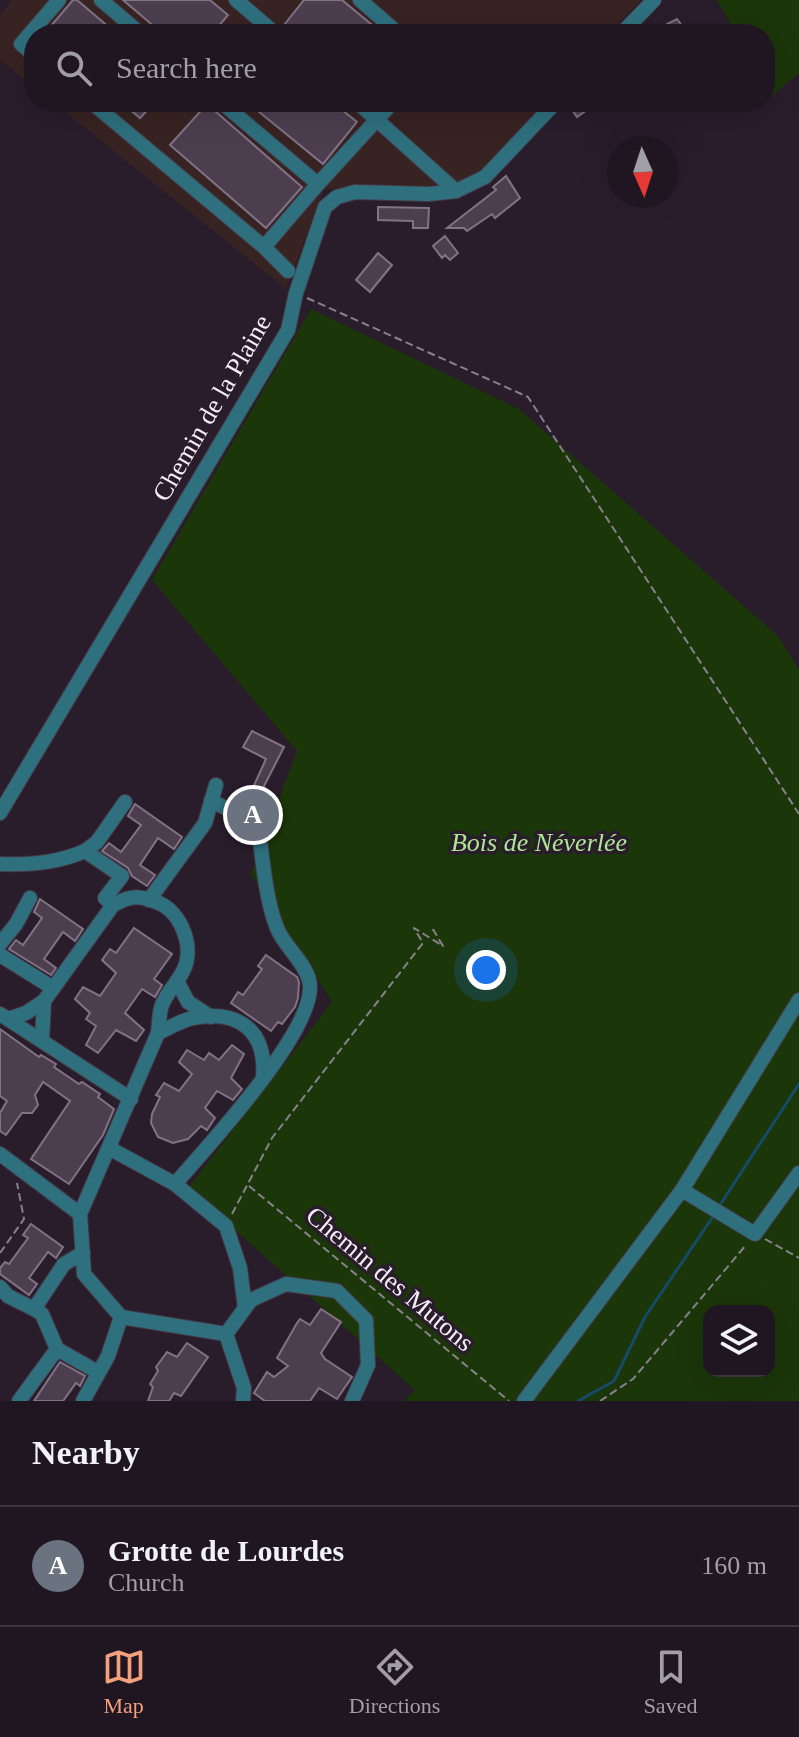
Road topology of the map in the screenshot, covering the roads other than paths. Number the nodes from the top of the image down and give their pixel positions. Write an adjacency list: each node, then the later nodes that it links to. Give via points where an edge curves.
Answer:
1 (59, 0): 6 (street)
2 (101, 0): 7 (street)
3 (236, 0): 8 (street)
4 (360, 0): 9 (street)
5 (654, 0): 10 (street)
6 (38, 24)
7 (129, 24)
8 (264, 24)
9 (388, 24)
10 (631, 24)
11 (103, 112): 19 (street)
12 (233, 112): 17 (street)
13 (368, 112): 16 (street)
14 (384, 112): 16 (street)
15 (547, 112): 18 (street, Chemin de la Plaine, via 485,177)
16 (377, 120): 17 (street); 18 (street)
17 (318, 184): 19 (street)
18 (456, 191): 24 (street, Chemin de la Plaine, via 355,192 325,207 288,330)
19 (264, 247): 20 (street)
20 (288, 271)
21 (216, 785): 22 (street)
22 (211, 801): 28 (street, via 205,823); 40 (street, via 259,833 277,928 309,979 310,1002)
23 (125, 802): 25 (street)
24 (0, 813)
25 (85, 851): 26 (street, via 63,861); 29 (street, via 122,876 105,898)
26 (0, 864)
27 (30, 898): 30 (street)
28 (149, 900): 29 (street, via 126,898); 32 (street, via 169,908 180,921 188,951)
29 (113, 905): 33 (street)
30 (0, 944)
31 (0, 955): 33 (street)
32 (177, 981): 37 (street, via 188,1002); 38 (street, via 161,1007)
33 (53, 988): 35 (street)
34 (799, 1000): 46 (street)
35 (44, 1001): 36 (street, via 26,1013); 39 (street)
36 (4, 1017): 39 (street)
37 (211, 1017): 38 (street, via 192,1018); 40 (street, via 230,1017 250,1027 265,1056)
38 (158, 1033): 41 (street)
39 (42, 1041): 41 (street)
40 (263, 1081): 45 (street)
41 (131, 1099): 42 (street)
42 (109, 1148): 45 (street); 47 (street)
43 (0, 1154): 47 (street)
44 (799, 1173): 46 (street, via 755,1234)
45 (175, 1184): 50 (street, via 226,1226 240,1268)
46 (682, 1190): 60 (street)
47 (80, 1214): 48 (street)
48 (83, 1253): 51 (street, via 64,1264); 52 (street, via 84,1274)
49 (0, 1287): 51 (street)
50 (245, 1308): 53 (street); 59 (street, via 286,1284 337,1291 366,1320 368,1365)
51 (34, 1309): 54 (street, via 42,1314)
52 (121, 1317): 53 (street); 57 (street, via 108,1356)
53 (226, 1334): 58 (street, via 244,1388)
54 (57, 1349): 55 (street); 56 (street)
55 (94, 1370)
56 (19, 1401)
57 (83, 1401)
58 (243, 1401)
59 (352, 1401)
60 (524, 1401)

